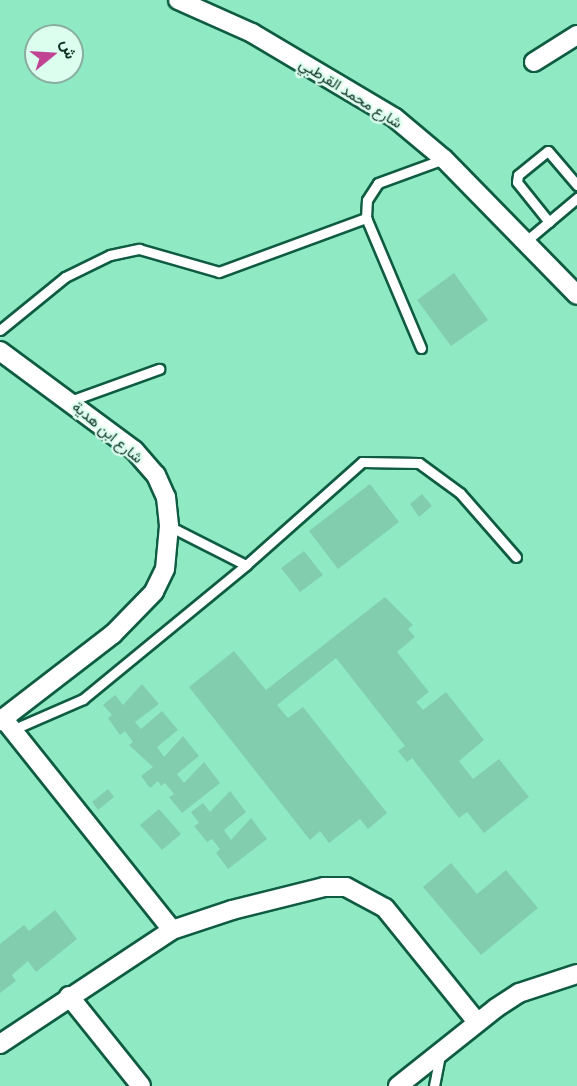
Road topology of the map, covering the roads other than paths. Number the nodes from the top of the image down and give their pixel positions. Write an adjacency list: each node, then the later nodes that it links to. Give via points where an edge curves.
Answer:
1 (178, 0): 4 (street, شارع محمد القرطبي, via 252,33 342,84 394,118)
2 (577, 35): 3 (street)
3 (534, 62)
4 (444, 159): 7 (lane, via 378,183 367,200); 9 (street, شارع محمد القرطبي)
5 (577, 185): 8 (lane, via 548,151 518,175 517,182)
6 (577, 198): 8 (lane)
7 (366, 218): 11 (lane, via 219,272 139,249 110,255 65,277); 12 (lane)
8 (549, 222): 9 (lane)
9 (526, 241): 10 (street, شارع محمد القرطبي)
10 (577, 296)
11 (0, 330)
12 (421, 348)
13 (0, 351): 15 (street, شارع ابن هدية)
14 (159, 369): 15 (lane)
15 (70, 401): 16 (street, شارع ابن هدية, via 134,450 156,475 166,497)
16 (169, 526): 18 (lane); 19 (street, شارع ابن هدية, via 165,570 154,592 113,634)
17 (516, 558): 18 (lane, via 460,493 419,464 362,462)
18 (246, 565): 19 (lane, via 83,699)
19 (6, 723): 20 (street)
20 (172, 930): 22 (street); 23 (street, via 300,891 346,887 385,908)
21 (577, 974): 23 (street, via 519,993)
22 (69, 996): 24 (street); 26 (street)
23 (477, 1022): 25 (street)
24 (0, 1044)
25 (440, 1053): 27 (street); 28 (lane)
26 (141, 1086)
27 (398, 1086)
28 (434, 1086)

